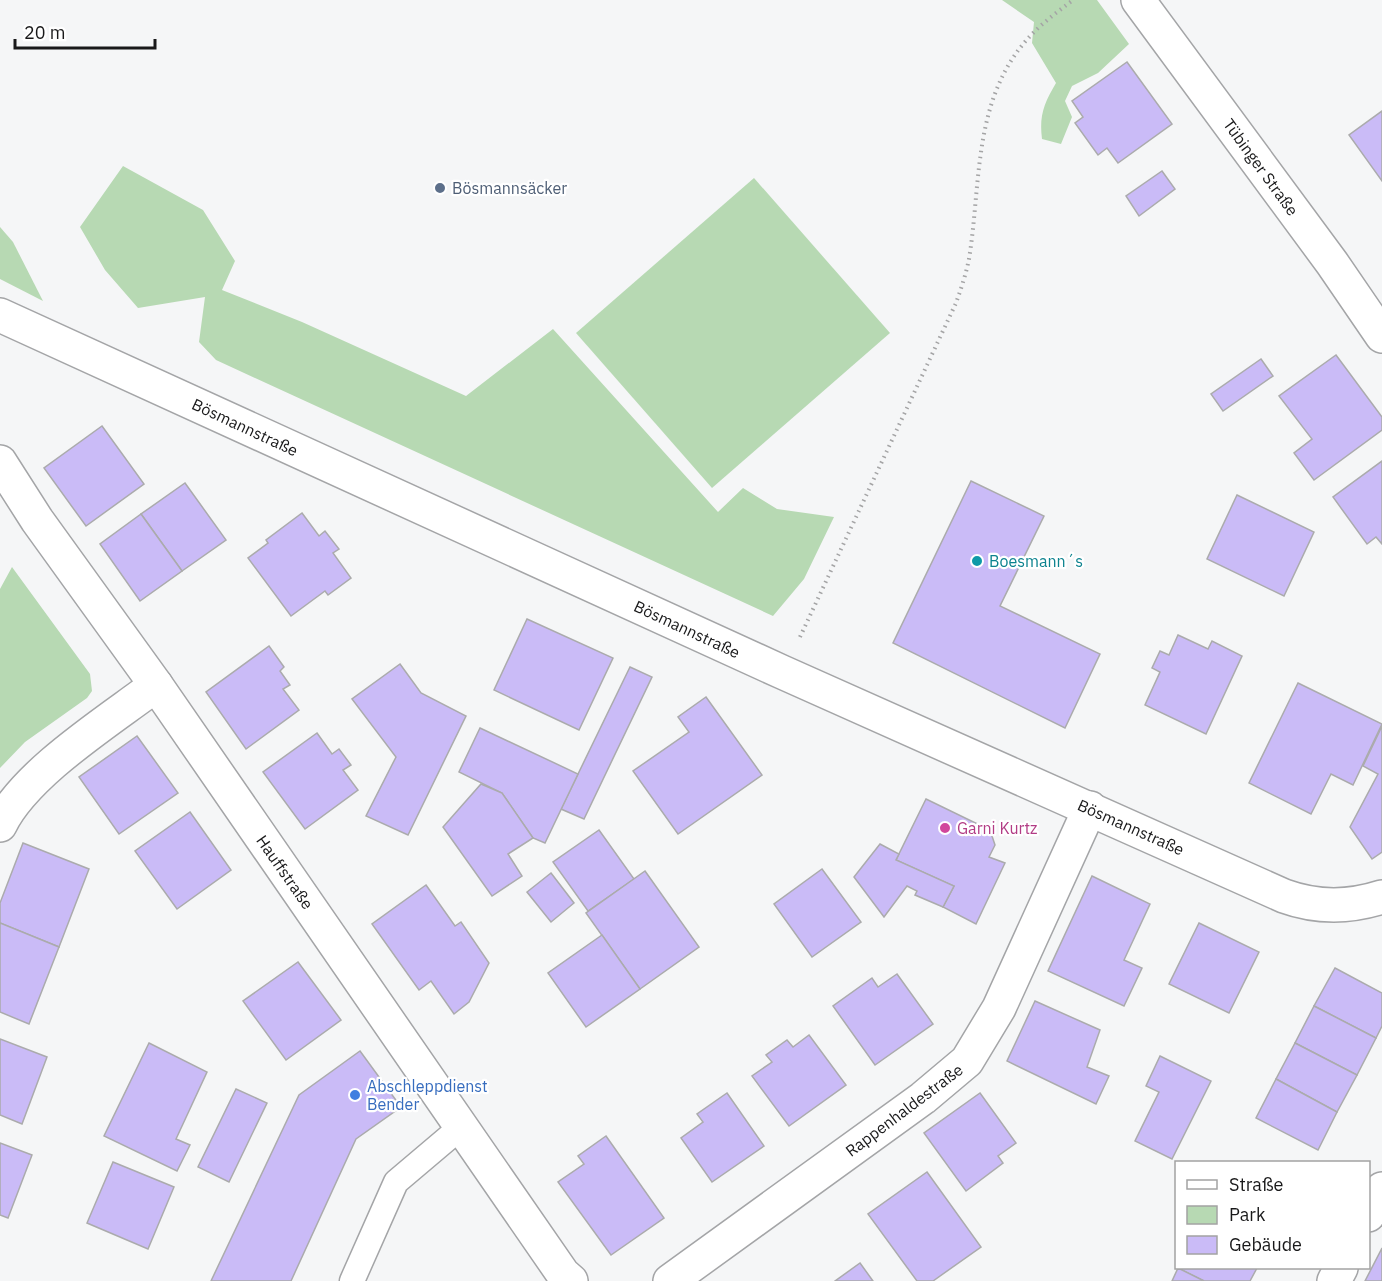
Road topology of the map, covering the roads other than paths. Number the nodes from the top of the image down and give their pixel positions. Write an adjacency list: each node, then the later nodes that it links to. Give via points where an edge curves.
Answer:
1 (1138, 0): 3 (street, Tübinger Straße)
2 (0, 315): 6 (street, Bösmannstraße, via 782,672)
3 (1382, 336)
4 (0, 462): 5 (street, Hauffstraße)
5 (156, 685): 7 (street, via 55,763 26,790); 9 (street, Hauffstraße)
6 (1090, 808): 8 (street, Bösmannstraße, via 1303,903 1337,907); 14 (street, Rappenhaldestraße, via 999,1008 967,1061 923,1098)
7 (0, 825)
8 (1382, 897)
9 (461, 1127): 12 (lane, via 396,1182); 13 (street, Hauffstraße)
10 (1382, 1188): 11 (street)
11 (1370, 1211)
12 (352, 1281)
13 (571, 1281)
14 (670, 1281)

